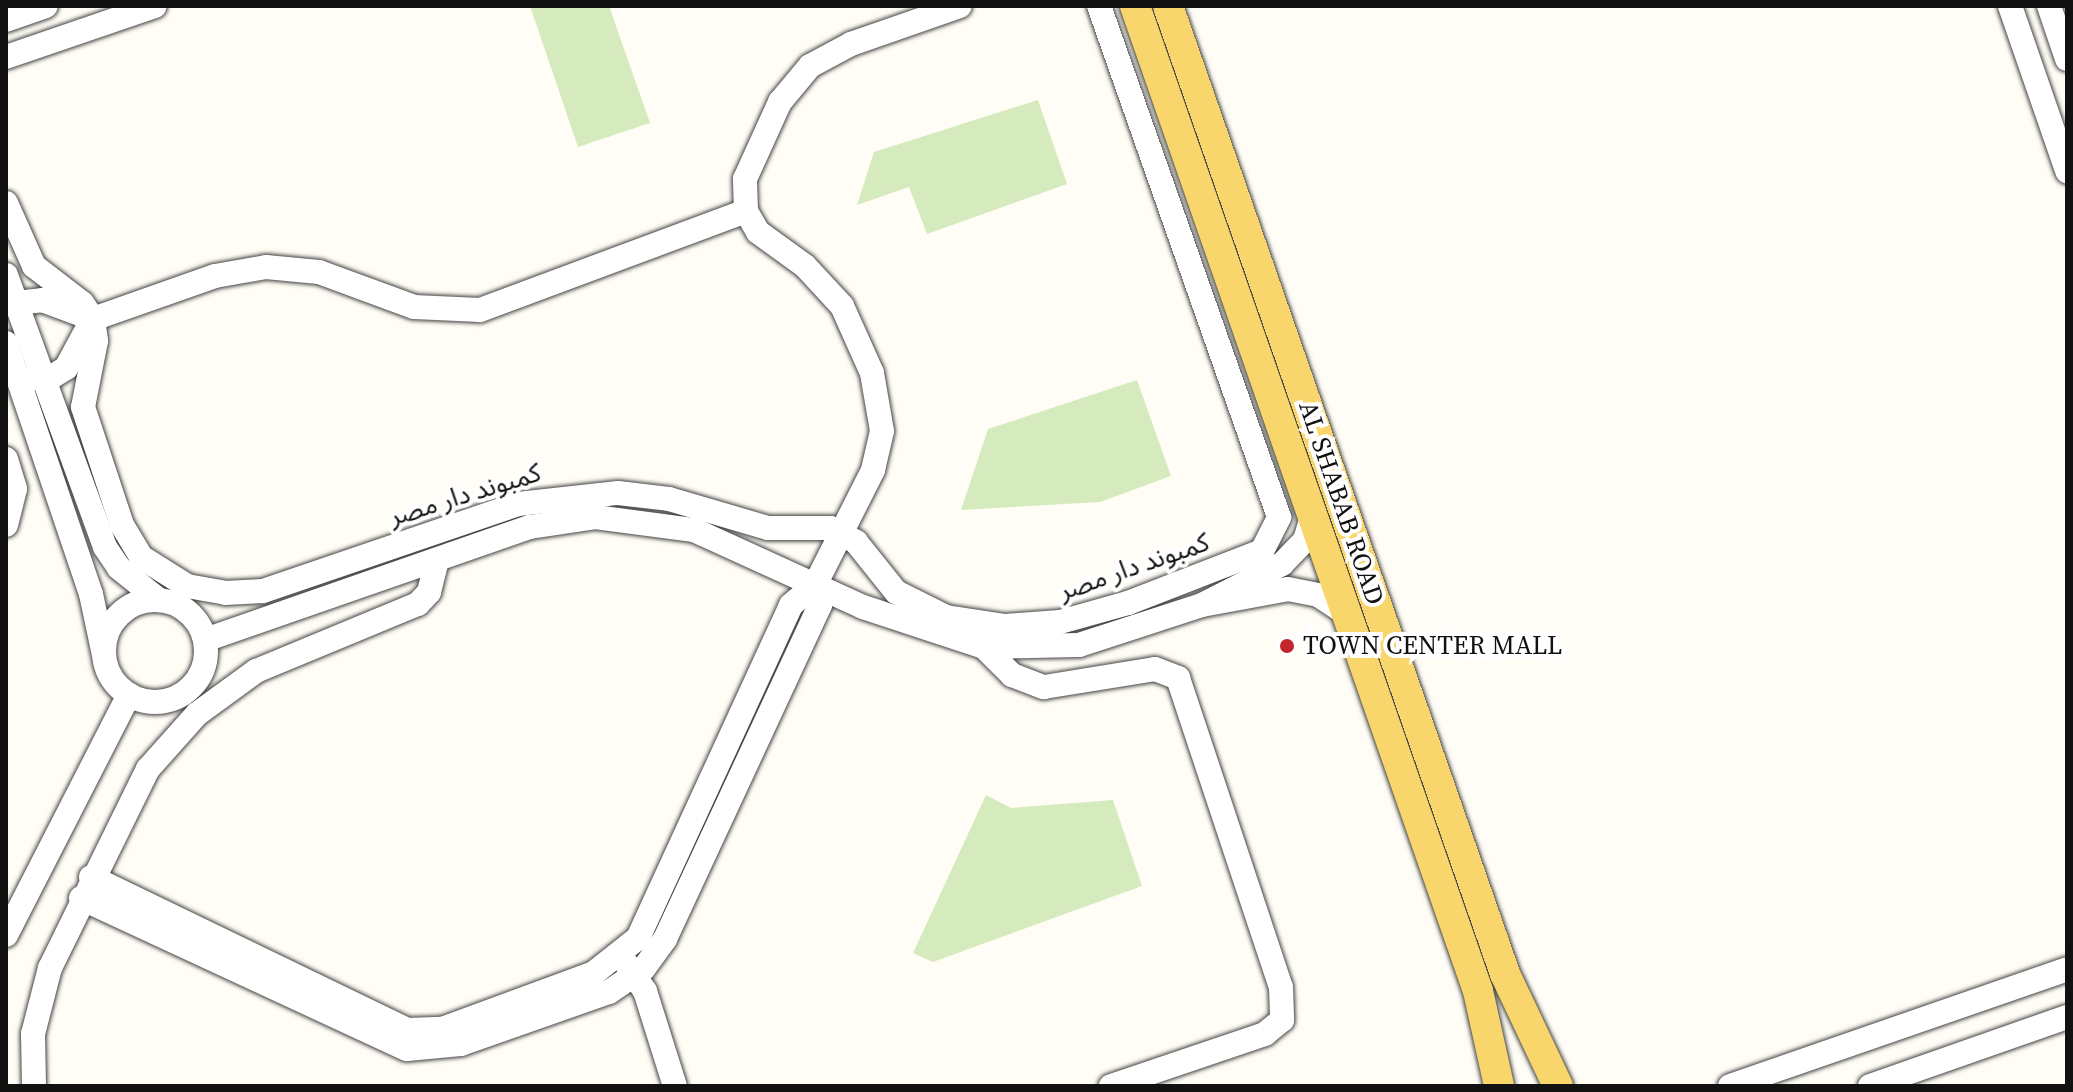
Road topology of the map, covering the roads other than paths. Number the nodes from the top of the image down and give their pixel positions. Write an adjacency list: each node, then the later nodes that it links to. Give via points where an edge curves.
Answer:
1 (46, 6): 9 (street)
2 (155, 6): 10 (street)
3 (960, 6): 14 (street, via 851,44 810,66 780,102 745,179)
4 (1099, 6): 24 (street, كمبوند دار مصر, via 1278,504 1277,530 1262,551 1128,603 1060,622 1005,626 946,617 911,603)
5 (1135, 6): 22 (main road, AL SHABAB ROAD)
6 (1168, 6): 43 (main road, AL SHABAB ROAD, via 1505,974)
7 (2010, 6): 12 (street)
8 (2049, 6): 11 (street)
9 (6, 20)
10 (6, 57)
11 (2067, 59)
12 (2067, 171)
13 (6, 203): 17 (street, via 34,266 82,303)
14 (746, 211): 17 (street, via 480,310 414,307 319,272 266,267 226,273); 24 (street, via 766,241 825,284 872,373 882,411 879,451)
15 (6, 275): 16 (street)
16 (10, 302): 17 (street, via 62,305); 20 (street)
17 (93, 319): 20 (street, via 66,368); 24 (street, كمبوند دار مصر, via 96,341 83,407 113,500 141,557 187,586 225,593 282,586 494,512 567,494 644,495 751,525)
18 (7, 347): 19 (street)
19 (16, 374): 20 (street); 32 (street, via 91,594)
20 (43, 379): 27 (street, via 105,547 119,568)
21 (6, 459): 23 (street, via 15,489)
22 (1311, 520): 28 (street, via 1291,558); 29 (main road, AL SHABAB ROAD)
23 (6, 525)
24 (841, 531): 26 (street)
25 (437, 560): 26 (street, via 530,527 628,517 694,530); 30 (street); 34 (street, via 429,592 405,613 289,655 197,714 127,799)
26 (815, 585): 31 (street, via 925,631); 36 (street, via 820,605 665,939)
27 (159, 600): 30 (street, via 188,612); 32 (street, via 125,609 105,637)
28 (1202, 605): 29 (street, via 1298,589); 31 (street, via 1079,645)
29 (1347, 614): 42 (main road, AL SHABAB ROAD, via 1478,991)
30 (205, 640): 33 (street, via 203,669 185,692 158,702)
31 (984, 647): 41 (street, via 1012,675 1044,687 1155,669 1178,678 1281,987 1282,1020 1265,1034)
32 (104, 655): 33 (street, via 108,671)
33 (129, 695): 35 (street)
34 (86, 888): 36 (street, via 407,1049 461,1044 609,992); 39 (street, via 39,1000)
35 (6, 935)
36 (629, 966): 40 (street)
37 (2067, 969): 44 (street)
38 (2067, 1017): 45 (street)
39 (34, 1086)
40 (675, 1086)
41 (1111, 1086)
42 (1499, 1086)
43 (1558, 1086)
44 (1730, 1086)
45 (1870, 1086)

